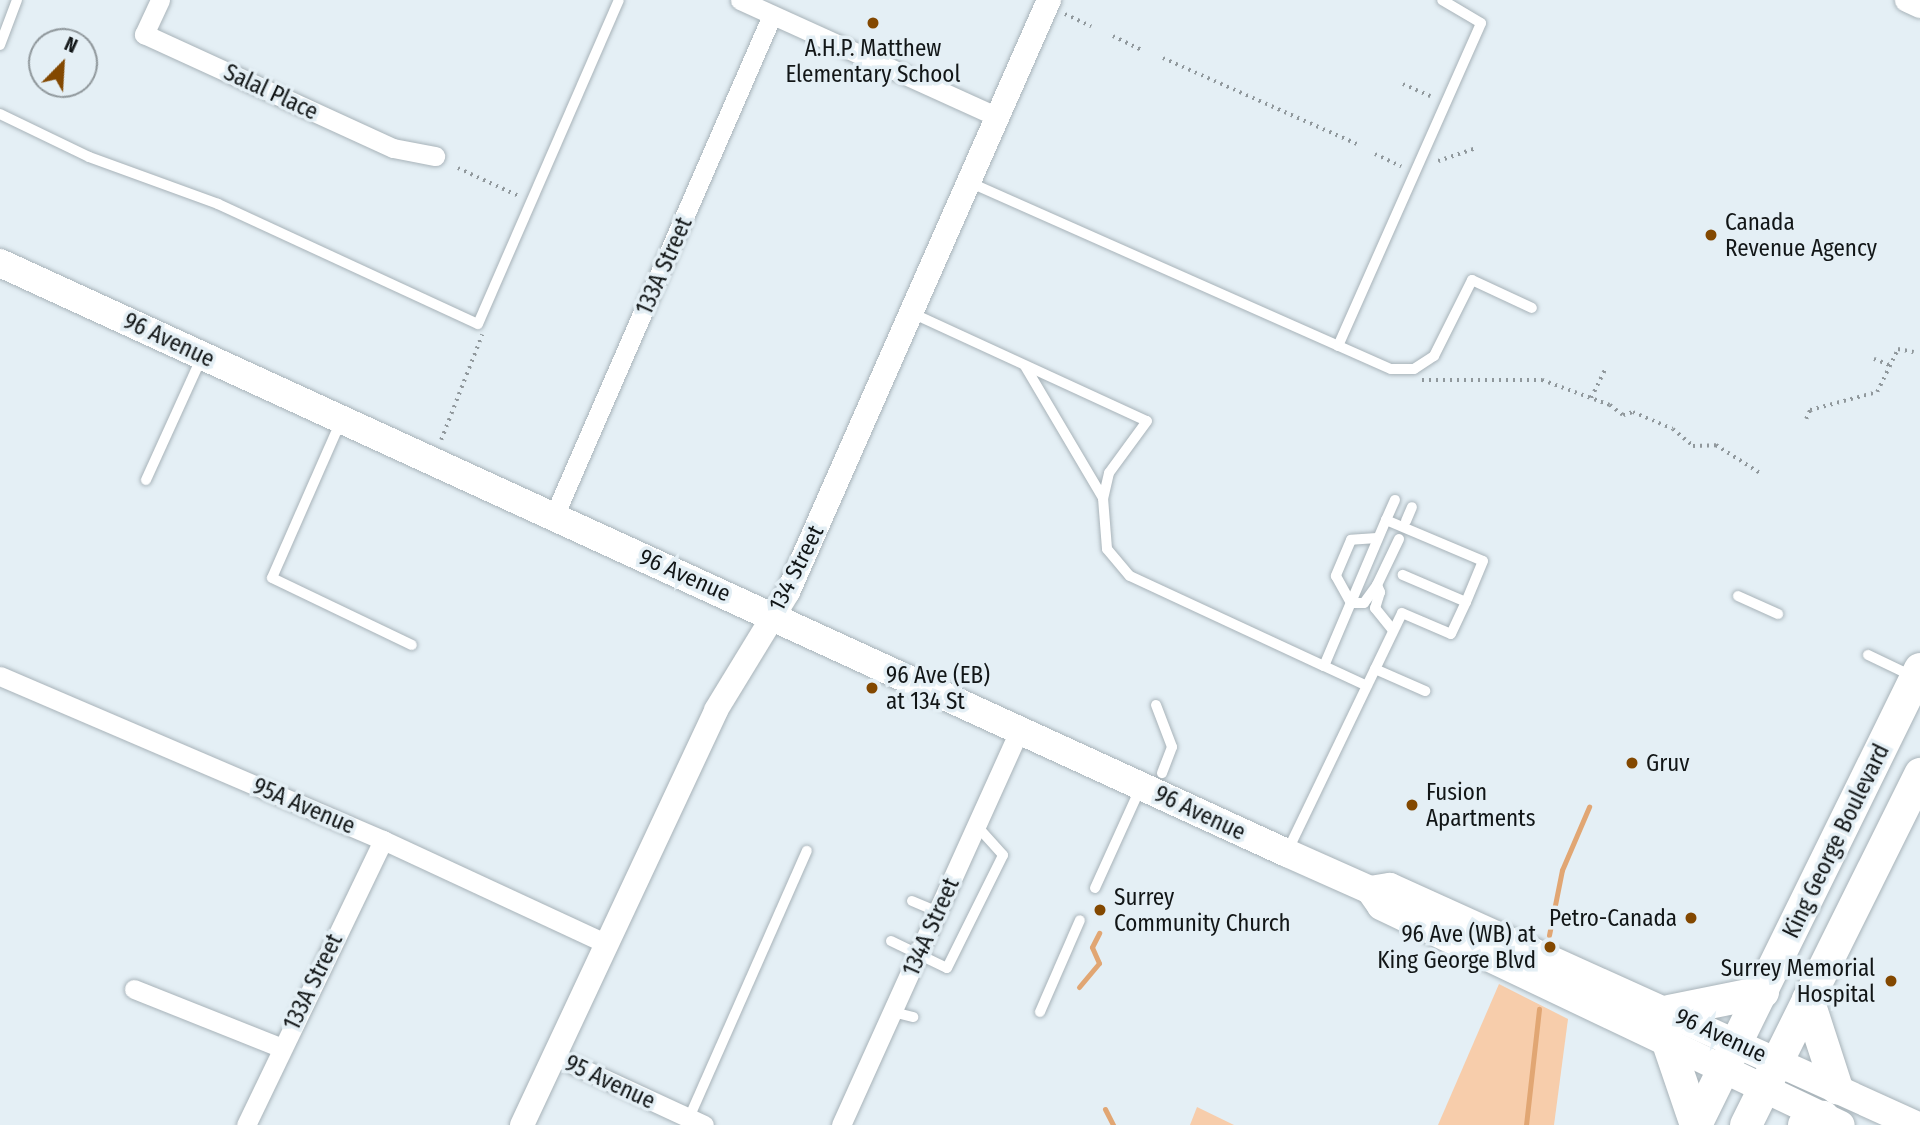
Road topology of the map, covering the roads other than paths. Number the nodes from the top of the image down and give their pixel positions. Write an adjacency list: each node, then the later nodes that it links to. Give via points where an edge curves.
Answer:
1 (17, 0): 10 (lane)
2 (160, 0): 13 (street, Salal Place, via 144,34 393,148)
3 (619, 0): 11 (lane, via 478,324 218,204 89,157)
4 (740, 0): 9 (street)
5 (1442, 0): 18 (lane, via 1480,23)
6 (1907, 0): 7 (street)
7 (1920, 6)
8 (1057, 7): 12 (street, 134 Street)
9 (772, 15): 12 (street); 26 (street, 133A Street)
10 (0, 45)
11 (0, 114)
12 (998, 117): 14 (street, 134 Street)
13 (435, 156)
14 (970, 183): 17 (street, 134 Street); 18 (lane)
15 (0, 263): 19 (main road, 96 Avenue)
16 (1532, 308): 18 (lane, via 1472,280 1434,356 1414,369 1391,369)
17 (914, 314): 20 (lane); 36 (street, 134 Street, via 788,592)
18 (1338, 346)
19 (203, 356): 21 (main road, 96 Avenue); 22 (lane)
20 (1025, 365): 23 (lane); 23 (lane, via 1147,421 1109,472)
21 (341, 419): 26 (main road, 96 Avenue); 39 (lane, via 272,578)
22 (146, 480)
23 (1103, 498): 41 (lane, via 1107,549 1130,576)
24 (1395, 500): 27 (lane)
25 (1412, 508): 28 (lane)
26 (554, 516): 36 (main road, 96 Avenue)
27 (1386, 520): 29 (lane); 34 (lane, via 1483,561)
28 (1406, 521)
29 (1377, 538): 35 (lane); 35 (lane, via 1351,540 1336,576)
30 (1399, 538): 32 (lane)
31 (1403, 575): 34 (lane)
32 (1377, 585): 35 (lane, via 1364,603); 38 (lane, via 1380,592 1375,607)
33 (1738, 596): 37 (lane)
34 (1466, 602): 38 (lane, via 1451,634 1402,613)
35 (1351, 603): 41 (lane)
36 (773, 614): 48 (main road, 96 Avenue); 60 (street, 134 Street, via 716,710)
37 (1779, 614)
38 (1392, 629): 42 (lane)
39 (412, 645)
40 (1868, 655): 43 (lane)
41 (1324, 666): 45 (lane)
42 (1375, 669): 45 (lane); 46 (lane)
43 (1918, 673): 63 (main road, King George Boulevard)
44 (0, 676): 52 (street, 95A Avenue)
45 (1367, 686): 54 (lane)
46 (1426, 691)
47 (1156, 705): 50 (lane, via 1172,747)
48 (1020, 729): 50 (main road, 96 Avenue); 51 (street, 134A Street)
49 (1920, 774): 64 (main road, King George Boulevard)
50 (1152, 779): 54 (main road, 96 Avenue); 55 (lane)
51 (977, 826): 57 (street, 134A Street); 61 (lane, via 1003,855 947,968)
52 (383, 840): 60 (street, 95A Avenue); 69 (street, 133A Street)
53 (807, 851): 73 (lane)
54 (1287, 853): 68 (main road, 96 Avenue, via 1370,890 1390,887)
55 (1095, 888)
56 (912, 901): 57 (lane)
57 (938, 913): 61 (street, 134A Street)
58 (1080, 920): 66 (lane)
59 (891, 941): 61 (lane)
60 (605, 943): 70 (street, 134 Street)
61 (919, 954): 65 (street, 134A Street)
62 (134, 989): 69 (street)
63 (1763, 992): 68 (main road); 71 (main road, King George Boulevard)
64 (1808, 999): 71 (main road, King George Boulevard); 72 (main road)
65 (893, 1012): 67 (lane); 77 (street, 134A Street)
66 (1040, 1012)
67 (913, 1017)
68 (1668, 1026): 71 (main road, 96 Avenue); 78 (main road)
69 (282, 1048): 75 (street, 133A Street)
70 (555, 1056): 73 (street, 95 Avenue); 76 (street, 134 Street)
71 (1751, 1065): 72 (main road, 96 Avenue); 74 (main road, 96 Avenue); 78 (main road, King George Boulevard); 79 (main road); 80 (main road, King George Boulevard)
72 (1837, 1088): 81 (main road, 96 Avenue)
73 (696, 1122)
74 (1823, 1122)
75 (246, 1125)
76 (522, 1125)
77 (841, 1125)
78 (1696, 1125)
79 (1723, 1125)
80 (1746, 1125)
81 (1916, 1125)

